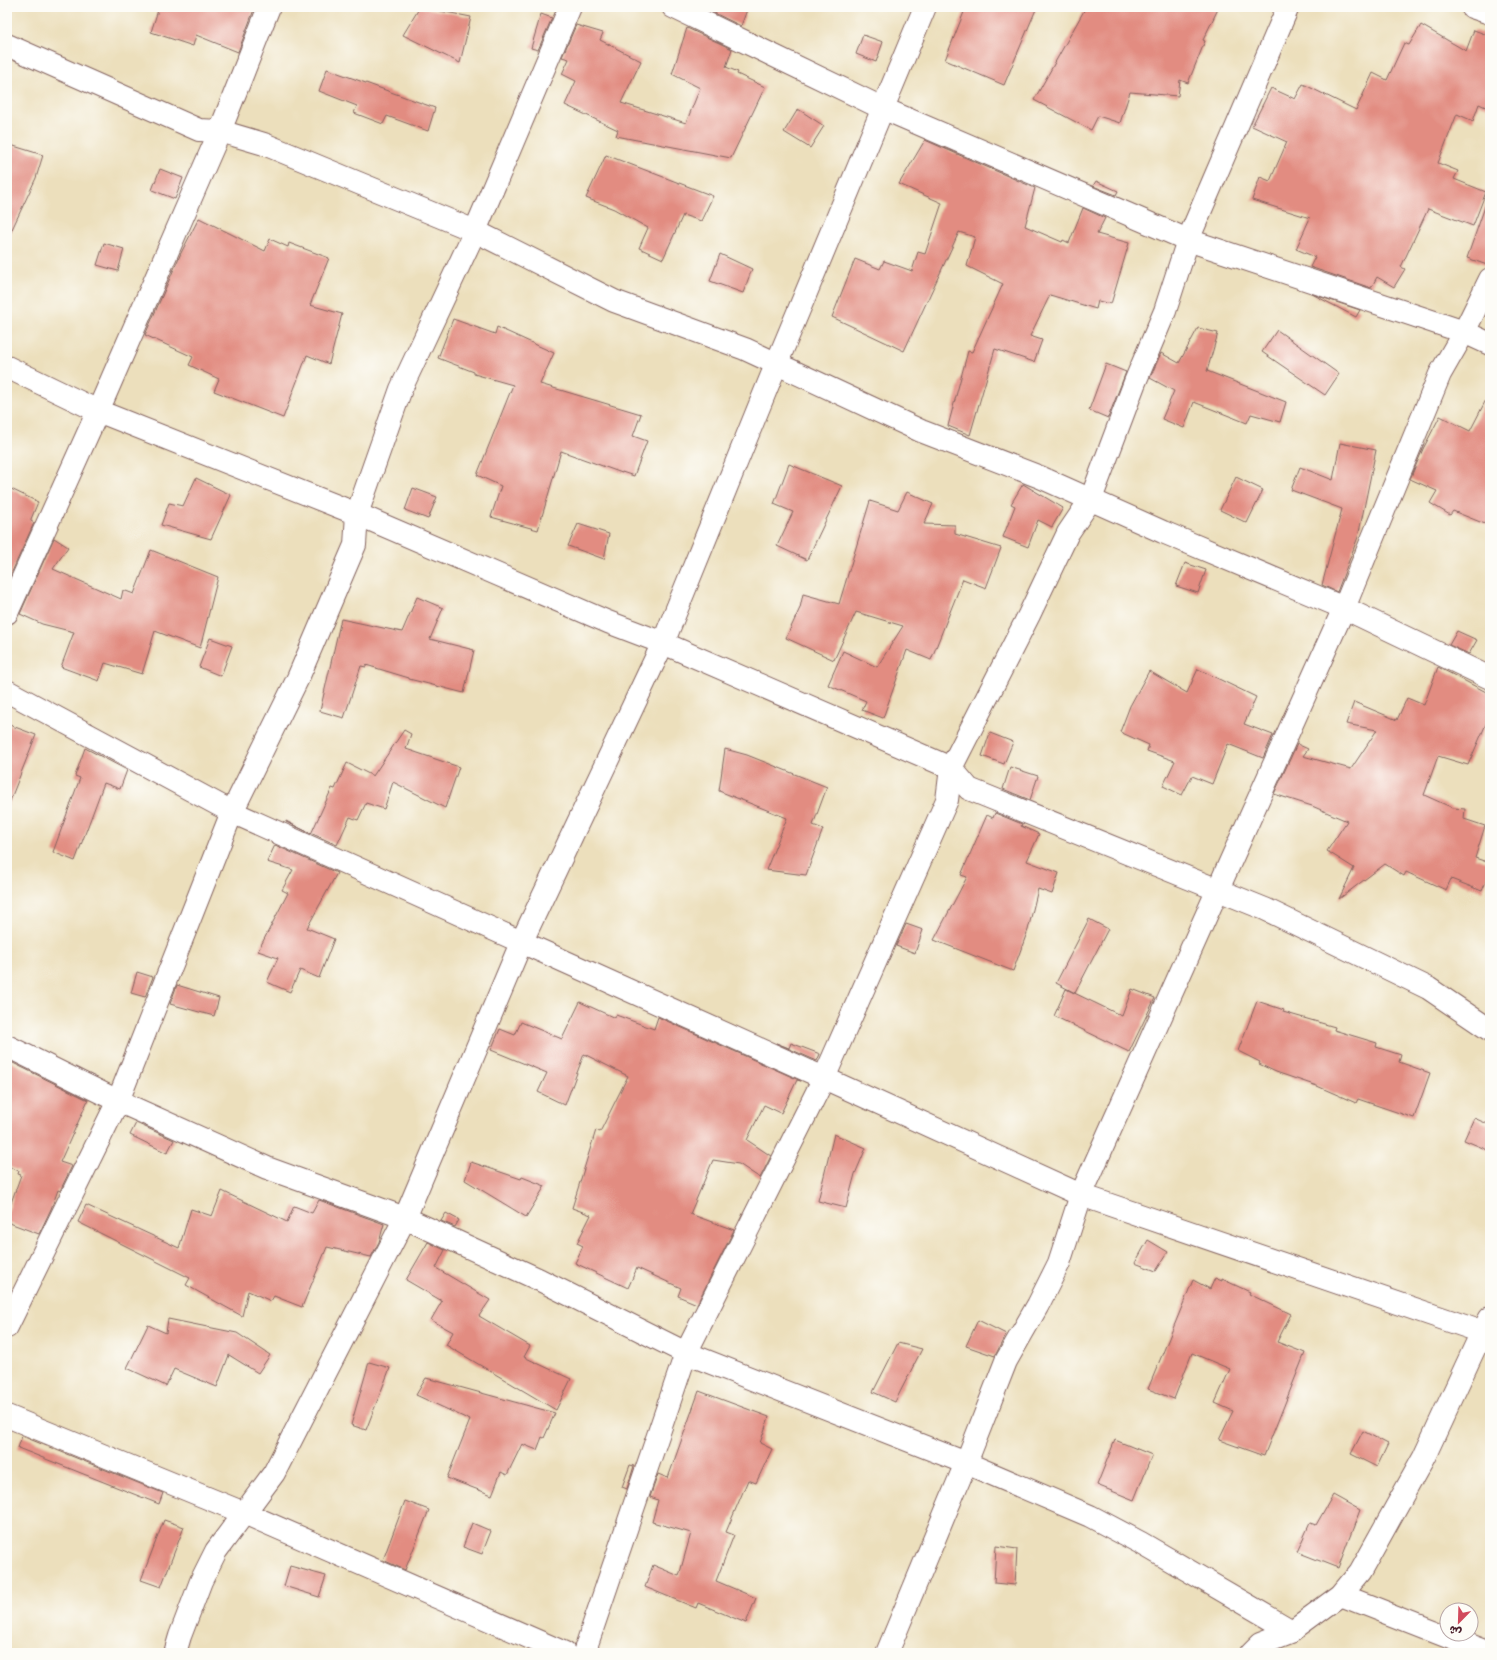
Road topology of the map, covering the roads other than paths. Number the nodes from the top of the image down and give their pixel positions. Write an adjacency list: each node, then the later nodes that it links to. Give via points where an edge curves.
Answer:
1 (269, 7): 10 (street)
2 (570, 7): 11 (street)
3 (673, 7): 9 (street)
4 (925, 7): 9 (street)
5 (1288, 7): 12 (street)
6 (1472, 7): 7 (street)
7 (1490, 13)
8 (7, 45): 10 (street, via 199,130)
9 (882, 108): 12 (street); 16 (street)
10 (220, 132): 11 (street, via 264,144); 18 (street)
11 (475, 231): 16 (street, via 614,301 745,349); 20 (street, via 400,389)
12 (1188, 240): 14 (street); 19 (street, via 1164,311)
13 (1490, 278): 14 (street)
14 (1464, 332): 15 (street); 21 (street, via 1440,374)
15 (1490, 344)
16 (776, 365): 19 (street, via 921,431); 23 (street)
17 (7, 367): 18 (street)
18 (98, 411): 20 (street); 22 (street)
19 (1091, 499): 21 (street); 26 (street, via 1068,533)
20 (357, 514): 23 (street, via 608,622); 27 (street, via 355,545 298,678)
21 (1344, 608): 24 (street); 28 (street)
22 (7, 613)
23 (663, 643): 26 (street); 29 (street)
24 (1490, 678)
25 (7, 691): 27 (street)
26 (951, 768): 28 (street, via 969,789); 32 (street, via 947,800)
27 (232, 812): 29 (street); 33 (street)
28 (1218, 890): 30 (street, via 1265,909 1428,988); 34 (street)
29 (521, 943): 32 (street); 35 (street)
30 (1490, 1030)
31 (7, 1046): 33 (street)
32 (824, 1078): 34 (street); 38 (street)
33 (118, 1102): 35 (street, via 267,1168); 37 (street)
34 (1082, 1195): 36 (street); 40 (street, via 1059,1263 1006,1361)
35 (405, 1218): 38 (street, via 540,1280); 41 (street, via 274,1473)
36 (1486, 1325): 42 (street, via 1424,1457 1360,1572)
37 (7, 1327)
38 (686, 1353): 40 (street); 46 (street)
39 (7, 1416): 41 (street)
40 (966, 1463): 43 (street, via 1090,1516); 47 (street)
41 (244, 1513): 44 (street, via 216,1551 201,1581); 45 (street)
42 (1341, 1595): 43 (street); 49 (street)
43 (1292, 1631): 48 (street, via 1261,1643)
44 (175, 1653)
45 (565, 1653)
46 (584, 1653)
47 (887, 1653)
48 (1250, 1653)
49 (1489, 1653)

